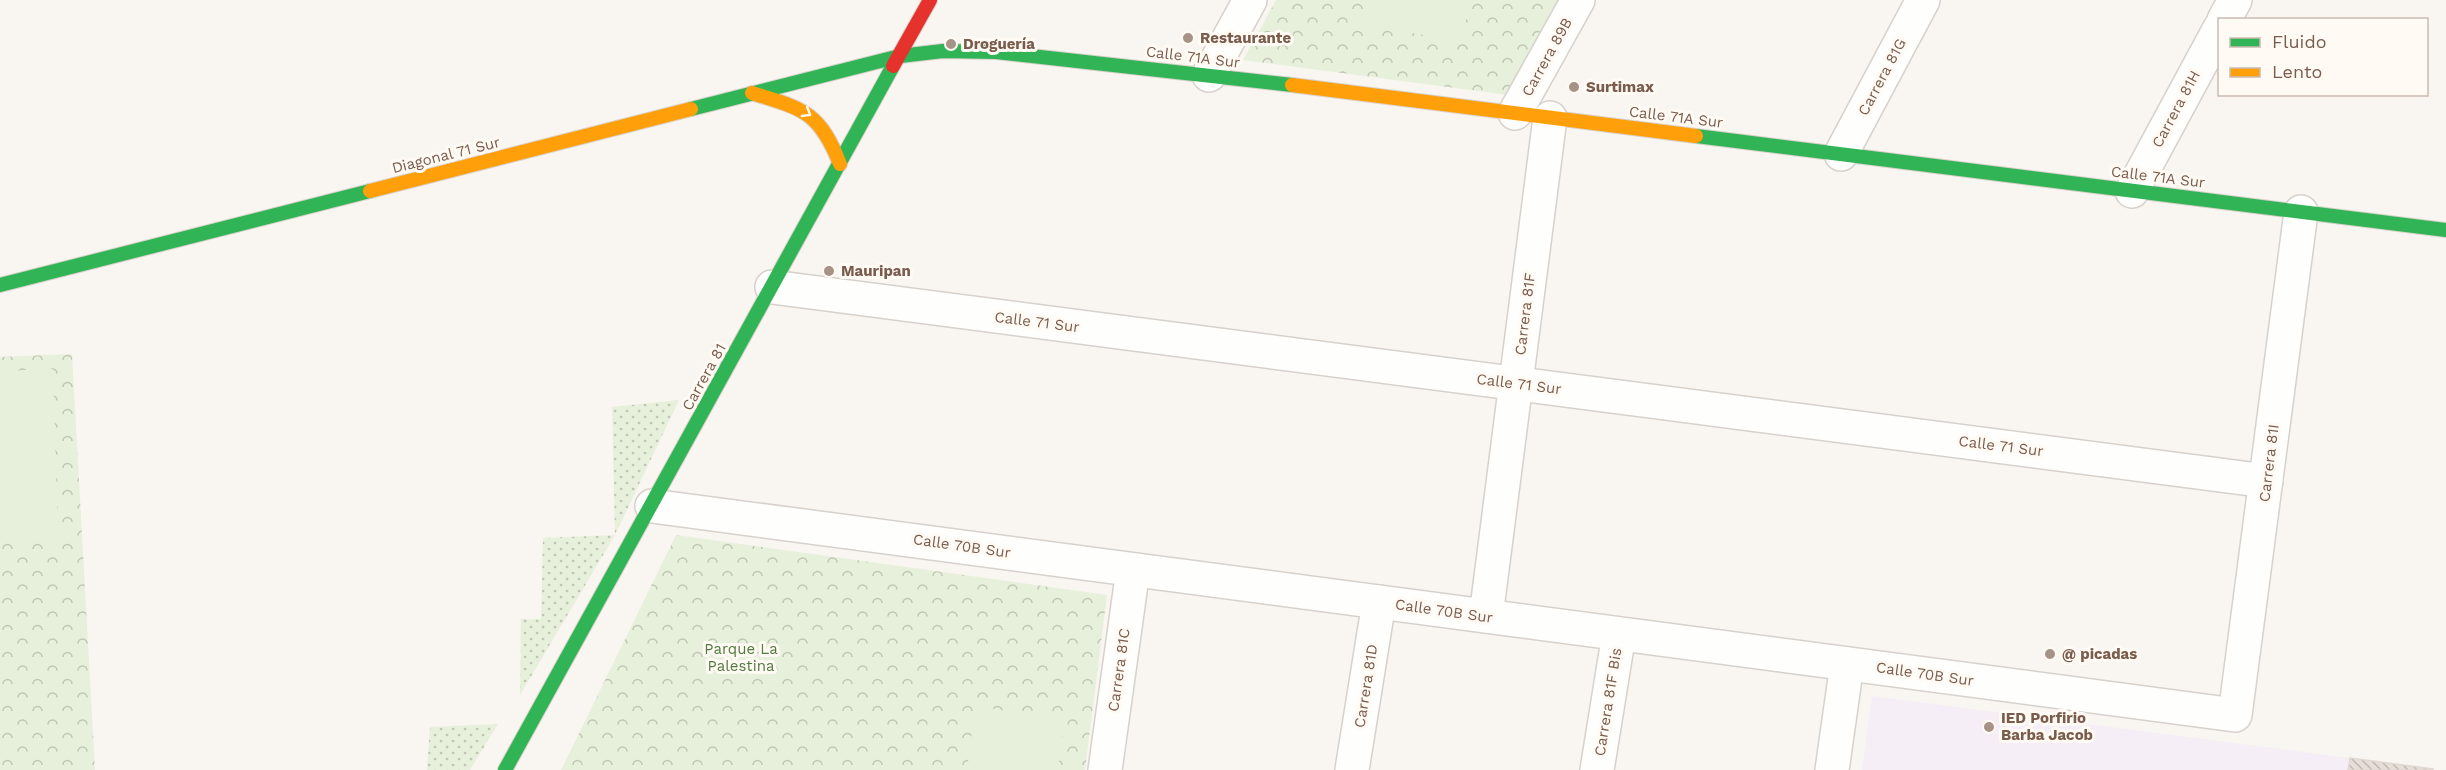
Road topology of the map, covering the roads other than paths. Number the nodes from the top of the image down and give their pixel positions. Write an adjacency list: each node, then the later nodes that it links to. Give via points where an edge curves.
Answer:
1 (930, 0): 8 (street, Carrera 81)
2 (1250, 0): 9 (street)
3 (1578, 0): 11 (street, Carrera 89B)
4 (1923, 0): 13 (street, Carrera 81G)
5 (2235, 0): 6 (street)
6 (2225, 18)
7 (2218, 32): 15 (street, Carrera 81H)
8 (900, 56): 9 (street, Calle 71A Sur, via 943,51 996,52); 10 (street, Diagonal 71 Sur); 14 (street, Carrera 81)
9 (1209, 75): 11 (street, Calle 71A Sur)
10 (752, 93): 14 (street, one-way to 14, via 808,112 831,138); 18 (street, Diagonal 71 Sur)
11 (1515, 113): 12 (street, Calle 71A Sur)
12 (1550, 118): 13 (street, Calle 71A Sur); 20 (street, Carrera 81F)
13 (1841, 154): 15 (street, Calle 71A Sur)
14 (840, 164): 19 (street, Carrera 81)
15 (2132, 190): 16 (street, Calle 71A Sur)
16 (2301, 212): 17 (street, Calle 71A Sur); 21 (street, Carrera 81I)
17 (2446, 230)
18 (0, 285)
19 (772, 287): 20 (street, Calle 71 Sur); 22 (street, Carrera 81)
20 (1516, 384): 21 (street, Calle 71 Sur); 25 (street, Carrera 81F)
21 (2266, 481): 28 (street, Carrera 81I)
22 (652, 506): 23 (street, Calle 70B Sur); 29 (street, Carrera 81)
23 (1133, 570): 24 (street, Calle 70B Sur); 30 (street, Carrera 81C)
24 (1379, 602): 25 (street, Calle 70B Sur); 31 (street, Carrera 81D)
25 (1486, 616): 26 (street, Calle 70B Sur)
26 (1619, 634): 27 (street, Calle 70B Sur); 32 (street, Carrera 81F Bis)
27 (1847, 664): 28 (street, Calle 70B Sur); 33 (street)
28 (2235, 715)
29 (505, 770)
30 (1105, 770)
31 (1352, 770)
32 (1597, 770)
33 (1832, 770)

